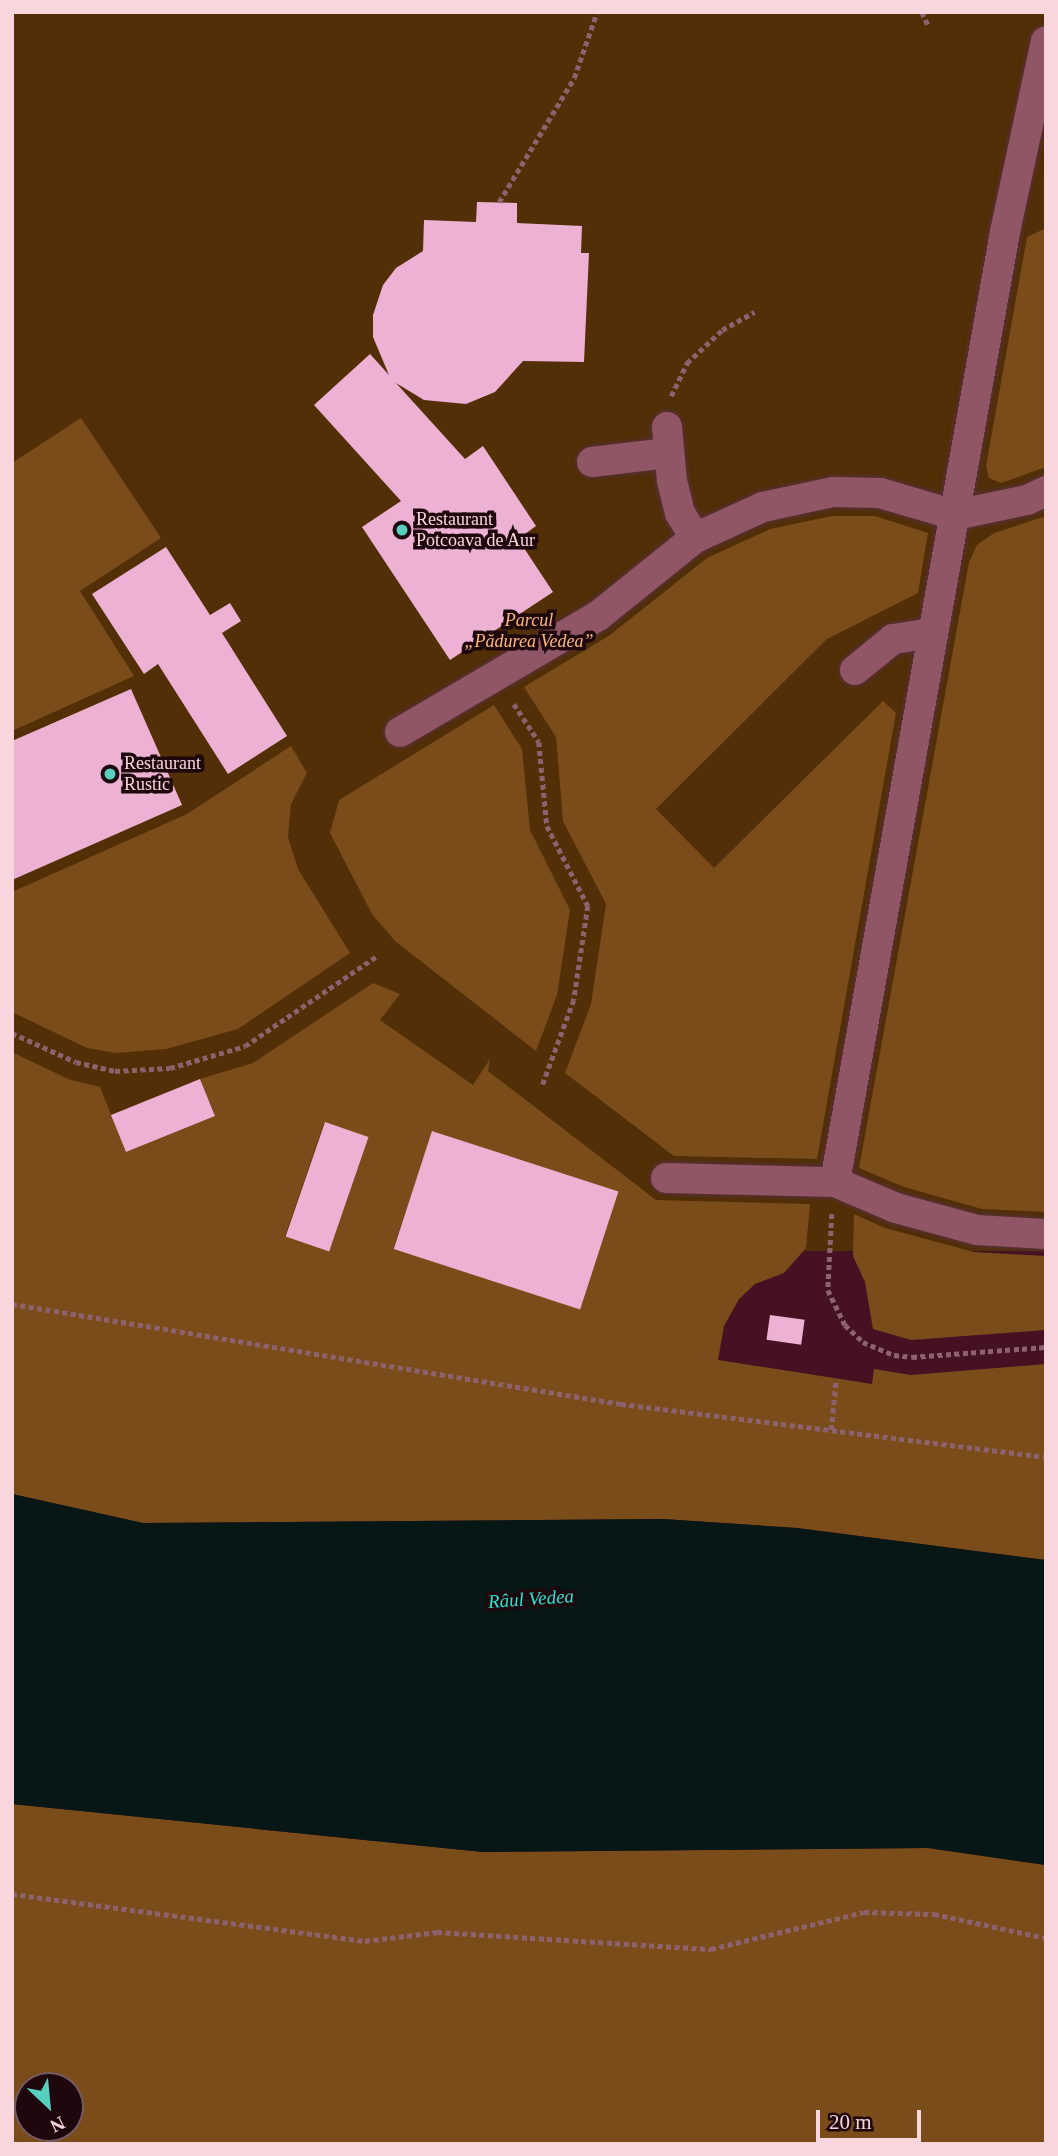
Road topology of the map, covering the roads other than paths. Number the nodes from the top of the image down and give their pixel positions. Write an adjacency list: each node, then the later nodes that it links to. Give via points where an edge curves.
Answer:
1 (1046, 41): 4 (street)
2 (592, 462): 5 (street, via 667,440 680,513)
3 (1046, 491): 4 (street, via 1027,500)
4 (955, 515): 5 (street, via 880,493 833,492 763,506); 6 (street)
5 (695, 538): 8 (street, via 598,616)
6 (933, 633): 7 (street, via 892,639); 10 (street)
7 (855, 670)
8 (400, 732)
9 (666, 1178): 10 (street)
10 (835, 1182): 11 (street, via 896,1208 978,1230)
11 (1046, 1234)

